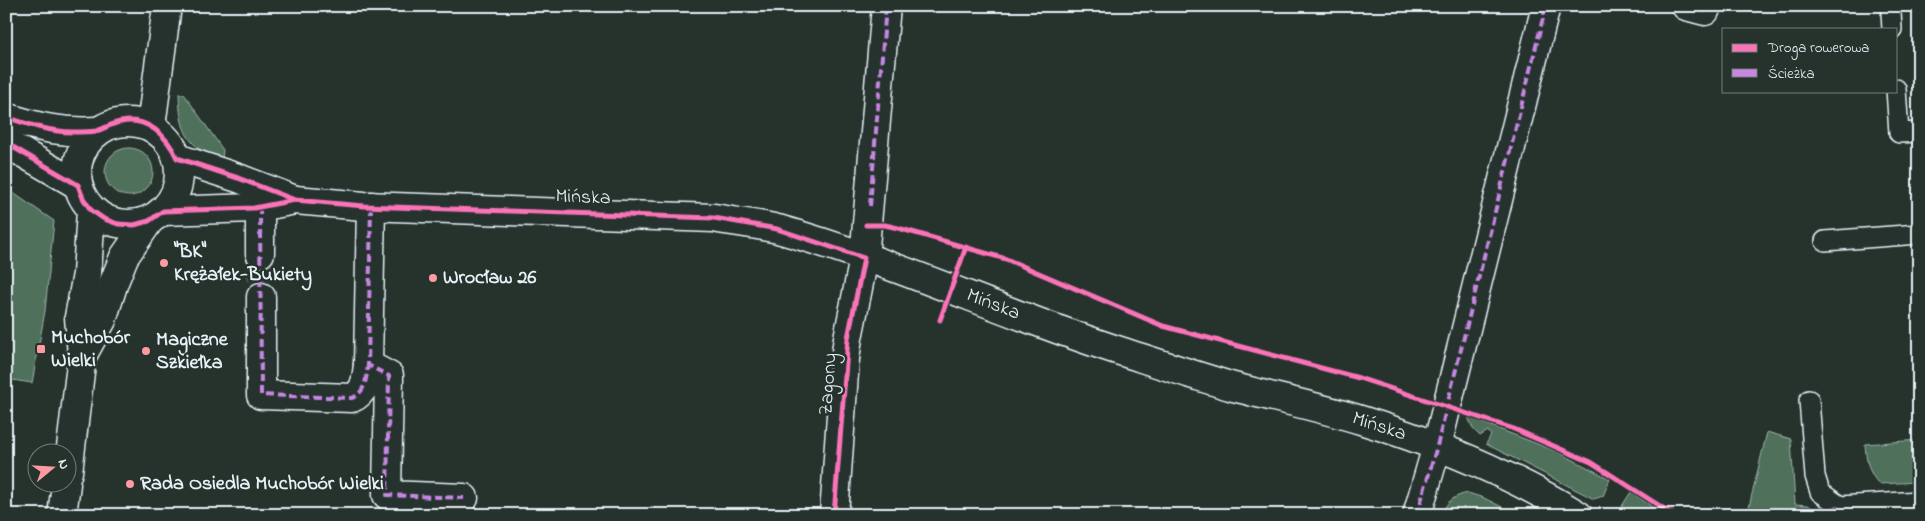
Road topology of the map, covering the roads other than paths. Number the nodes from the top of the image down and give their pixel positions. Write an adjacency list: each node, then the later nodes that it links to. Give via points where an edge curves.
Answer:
1 (167, 6): 8 (street)
2 (886, 6): 22 (street, Zagony)
3 (1546, 6): 28 (street)
4 (1686, 6): 5 (street, via 1706,11)
5 (1707, 6)
6 (1896, 92): 10 (lane, via 1900,133)
7 (6, 117): 9 (street, via 63,131)
8 (151, 126): 9 (street, via 124,121); 12 (street, via 167,140)
9 (97, 131): 13 (street, via 80,155 76,170)
10 (1919, 132)
11 (6, 144): 13 (street)
12 (177, 158): 14 (street, Mińska); 18 (street, via 178,186 172,200)
13 (78, 185): 17 (street)
14 (294, 200): 15 (street, Mińska); 16 (street, Mińska)
15 (371, 206): 22 (street, Mińska, via 714,218 777,229); 25 (street)
16 (260, 207): 18 (street, Mińska); 21 (street)
17 (91, 210): 18 (street, via 118,224 134,224); 24 (street, via 87,274 79,317)
18 (156, 216): 24 (street, via 124,257 102,320)
19 (1919, 234): 20 (lane)
20 (1825, 240)
21 (260, 253)
22 (864, 258): 28 (street, Mińska, via 1120,351 1230,386 1364,421); 33 (street, Zagony, via 847,345)
23 (261, 297): 25 (street, via 261,395 352,398 359,395 364,386)
24 (82, 356): 27 (street)
25 (368, 365): 30 (street, via 389,376 387,494)
26 (1809, 400): 31 (lane, via 1815,476 1820,492 1840,506)
27 (71, 444)
28 (1437, 446): 34 (street); 35 (street, Mińska, via 1489,467)
29 (65, 494): 32 (street)
30 (464, 498)
31 (1919, 501)
32 (62, 515)
33 (834, 515)
34 (1417, 515)
35 (1578, 515)

